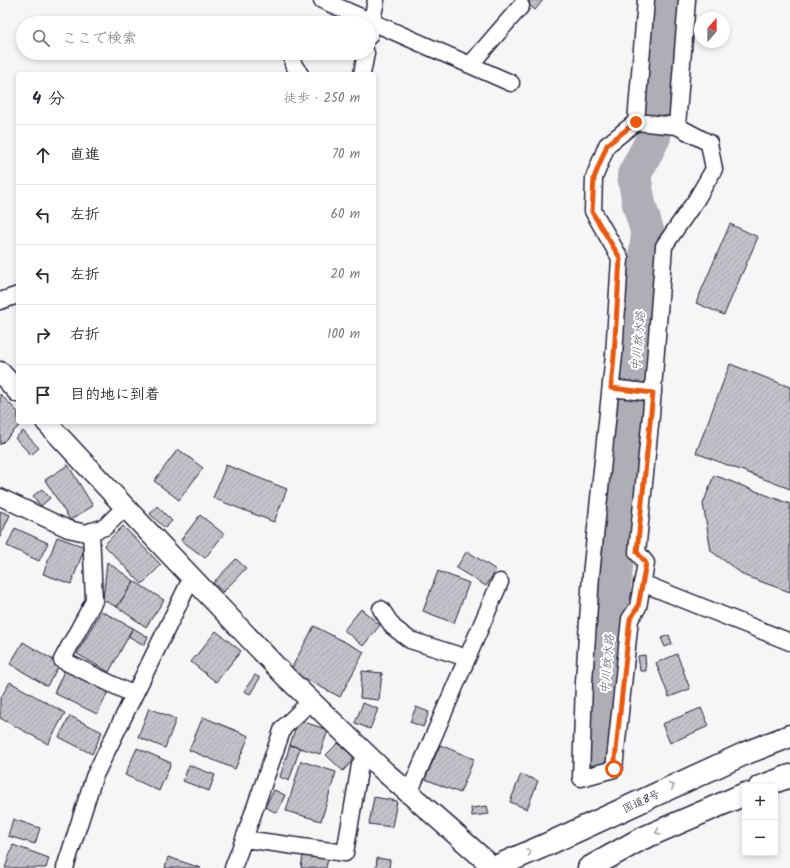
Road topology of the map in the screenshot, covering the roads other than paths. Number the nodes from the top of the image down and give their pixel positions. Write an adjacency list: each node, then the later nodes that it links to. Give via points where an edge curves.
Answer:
1 (322, 0): 6 (street)
2 (376, 0): 7 (street)
3 (646, 0): 15 (street)
4 (687, 0): 16 (street)
5 (521, 6): 11 (street)
6 (348, 16)
7 (373, 16)
8 (376, 31): 11 (street)
9 (292, 60): 12 (street)
10 (365, 60): 13 (street)
11 (470, 65): 14 (street)
12 (298, 72)
13 (362, 72)
14 (511, 83)
15 (636, 122): 16 (street); 20 (street, via 607,145 594,178 592,212 620,258)
16 (677, 126): 22 (street, via 709,142 714,169 664,246)
17 (16, 296): 18 (street)
18 (0, 301)
19 (0, 372): 21 (street)
20 (612, 388): 22 (street); 29 (street, via 591,575 581,778 614,769 630,619 638,607)
21 (16, 390)
22 (652, 392): 29 (street, via 637,552 646,563)
23 (48, 424): 25 (street)
24 (0, 497): 26 (street, via 68,529 86,533)
25 (125, 507): 26 (street, via 105,527); 27 (street)
26 (91, 531): 33 (street, via 94,601 62,660)
27 (192, 577): 33 (street); 34 (street)
28 (500, 582): 32 (street)
29 (642, 583): 31 (street)
30 (381, 609): 32 (street, via 393,627 410,640)
31 (790, 642)
32 (467, 658): 39 (street)
33 (134, 695): 42 (street, via 94,777)
34 (311, 701): 36 (street); 41 (street, via 283,728)
35 (790, 736): 44 (highway, 国道8号, one-way to 35, via 746,752)
36 (366, 755): 39 (street); 41 (street, via 360,765 344,853)
37 (790, 776): 38 (highway)
38 (768, 784)
39 (408, 793): 44 (street)
40 (742, 795): 45 (highway, one-way to 45, via 641,839)
41 (244, 839): 43 (street)
42 (65, 868)
43 (233, 868)
44 (494, 868)
45 (589, 868)

